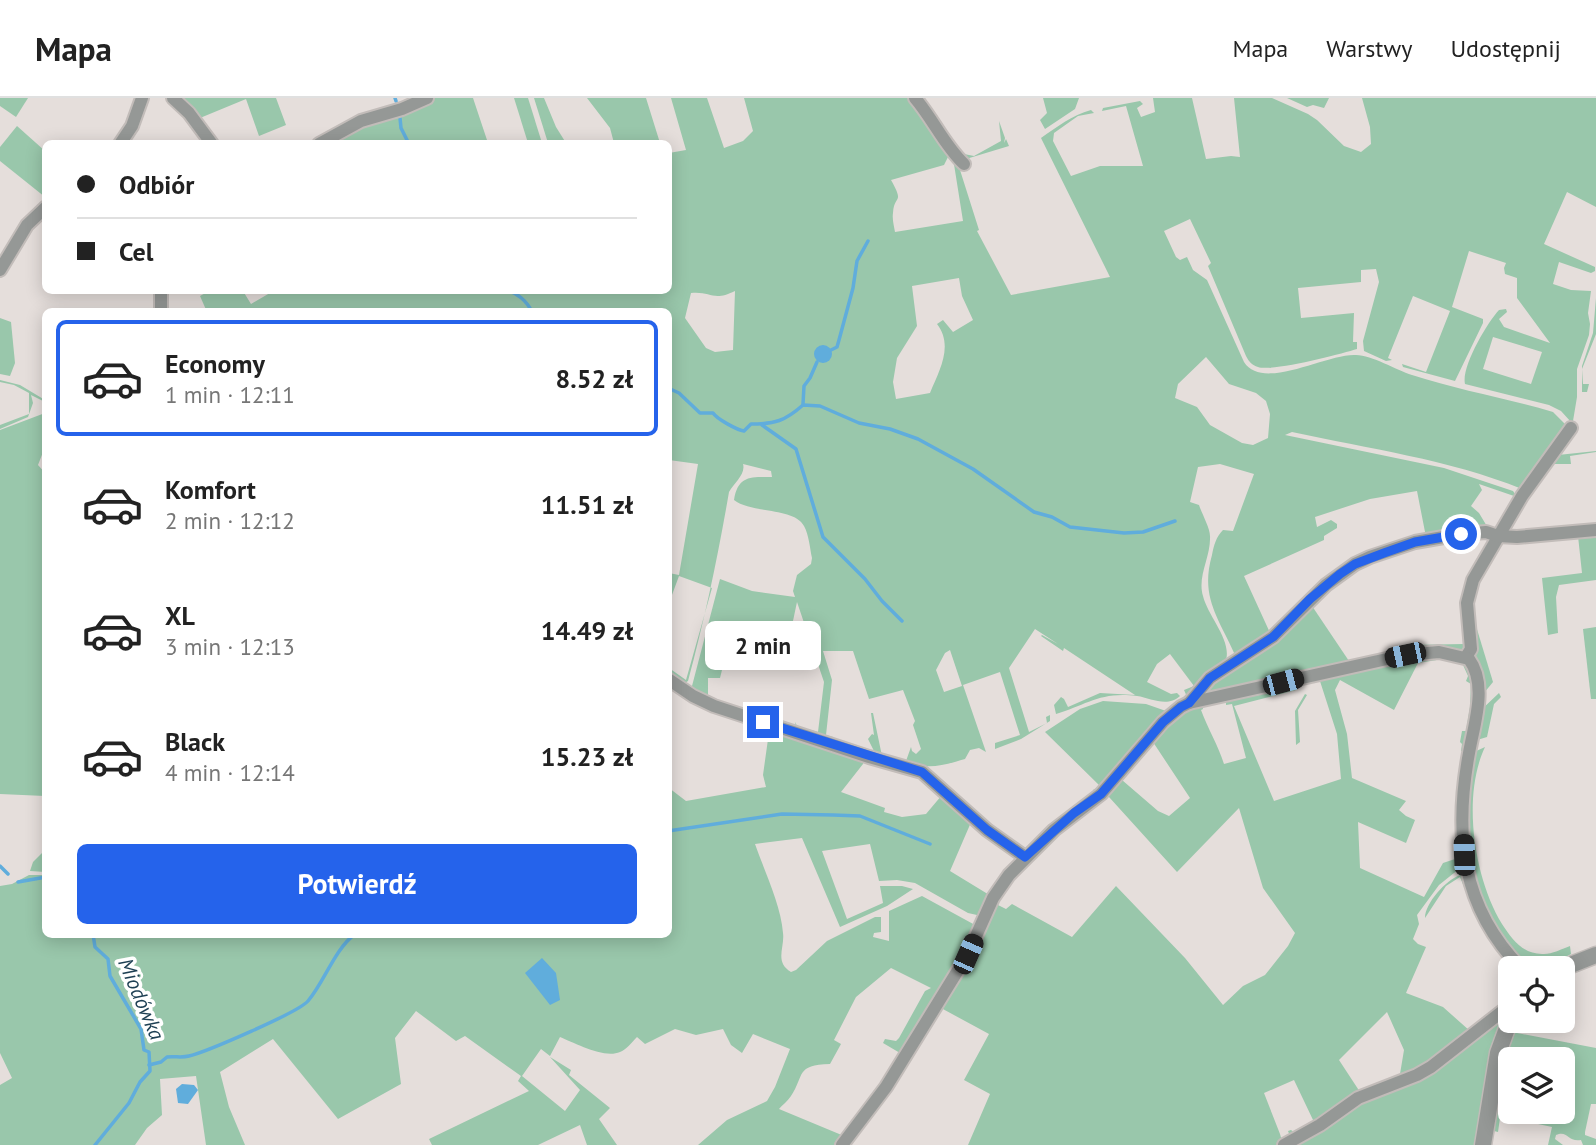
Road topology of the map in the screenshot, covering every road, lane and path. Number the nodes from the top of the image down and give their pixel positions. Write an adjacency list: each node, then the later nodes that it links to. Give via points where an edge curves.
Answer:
1 (142, 98): 5 (street)
2 (173, 98): 6 (street)
3 (427, 98): 7 (street, via 361,121)
4 (915, 98): 8 (street)
5 (123, 140)
6 (209, 140)
7 (326, 140)
8 (964, 164)
9 (42, 211): 10 (street, via 27,225)
10 (0, 270)
11 (1571, 428): 13 (street)
12 (1596, 530): 13 (street)
13 (1498, 536): 14 (street, via 1469,591 1466,614 1471,649); 16 (street, via 1486,532 1438,538 1355,564 1313,596 1273,637 1210,678)
14 (1466, 657): 16 (street, via 1439,652 1405,655); 19 (street, via 1473,663 1479,696 1464,789 1466,870 1487,922)
15 (672, 682): 17 (street, via 714,706 922,772)
16 (1189, 703): 17 (street, via 1163,722 1101,794)
17 (1025, 857): 23 (street, via 993,898 968,954 886,1087)
18 (1596, 955): 20 (street)
19 (1511, 956)
20 (1575, 963)
21 (1498, 1015): 24 (street, via 1432,1067 1358,1098)
22 (1505, 1033): 25 (street)
23 (842, 1145)
24 (1284, 1145)
25 (1483, 1145)

